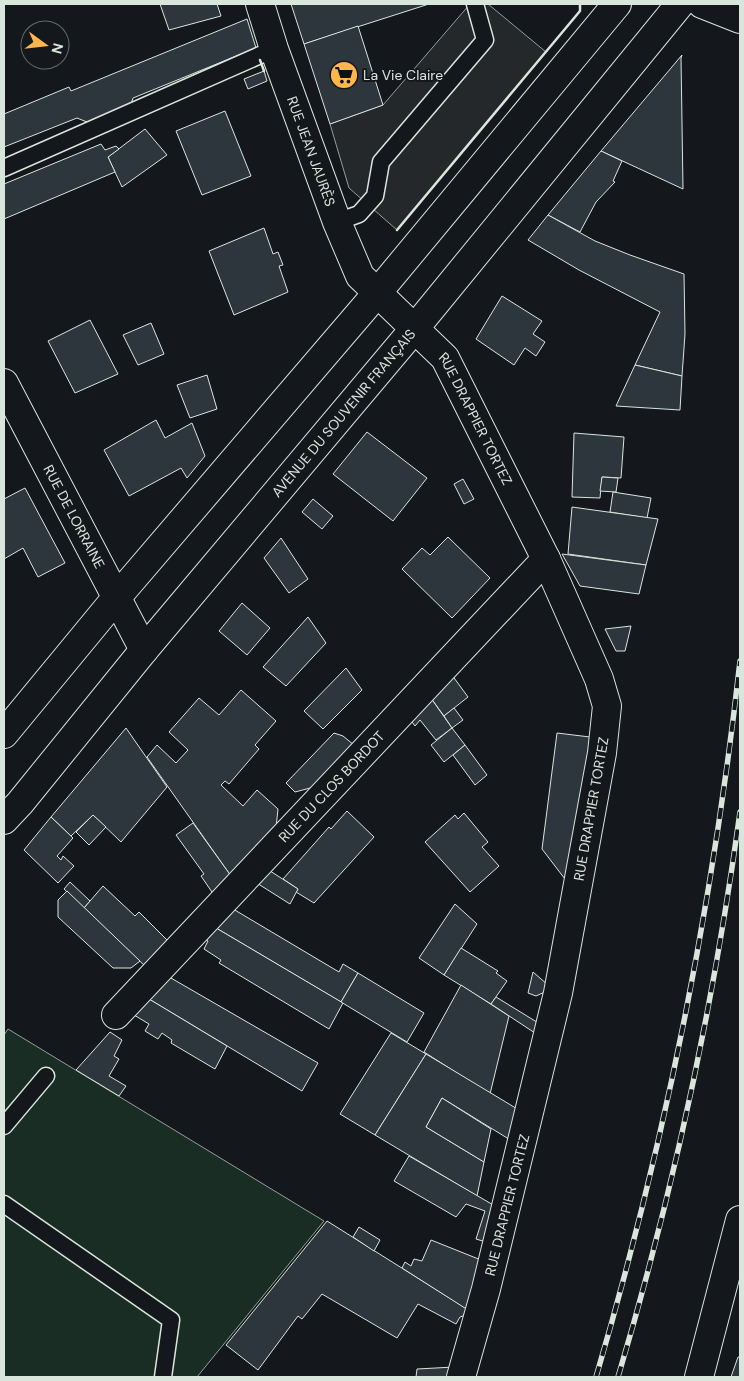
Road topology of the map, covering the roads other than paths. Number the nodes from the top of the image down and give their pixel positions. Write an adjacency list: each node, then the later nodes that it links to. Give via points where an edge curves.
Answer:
1 (260, 4): 7 (street, RUE JEAN JAURÈS)
2 (476, 4): 9 (lane, via 486,40 381,162 374,196 358,214)
3 (617, 4): 10 (street)
4 (680, 4): 11 (street, AVENUE DU SOUVENIR FRANÇAIS)
5 (702, 4): 6 (street)
6 (740, 19)
7 (274, 49): 8 (lane); 9 (street, RUE JEAN JAURÈS)
8 (4, 168)
9 (337, 222): 10 (street, RUE JEAN JAURÈS, via 360,276)
10 (378, 292): 11 (street, RUE DRAPPIER TORTEZ); 14 (street)
11 (414, 328): 13 (street, RUE DRAPPIER TORTEZ, via 446,358); 15 (street, AVENUE DU SOUVENIR FRANÇAIS)
12 (4, 383): 14 (street, RUE DE LORRAINE)
13 (546, 559): 18 (street, RUE DU CLOS BORDOT); 24 (street, RUE DRAPPIER TORTEZ, via 607,706 602,753 558,993 486,1289)
14 (116, 597): 15 (street, RUE DE LORRAINE); 16 (street)
15 (144, 650): 17 (street, AVENUE DU SOUVENIR FRANÇAIS)
16 (4, 734)
17 (4, 820)
18 (116, 1015)
19 (46, 1076): 20 (lane)
20 (4, 1126)
21 (4, 1204): 23 (lane, via 171,1320)
22 (740, 1220): 25 (street)
23 (163, 1377)
24 (461, 1377)
25 (699, 1377)

